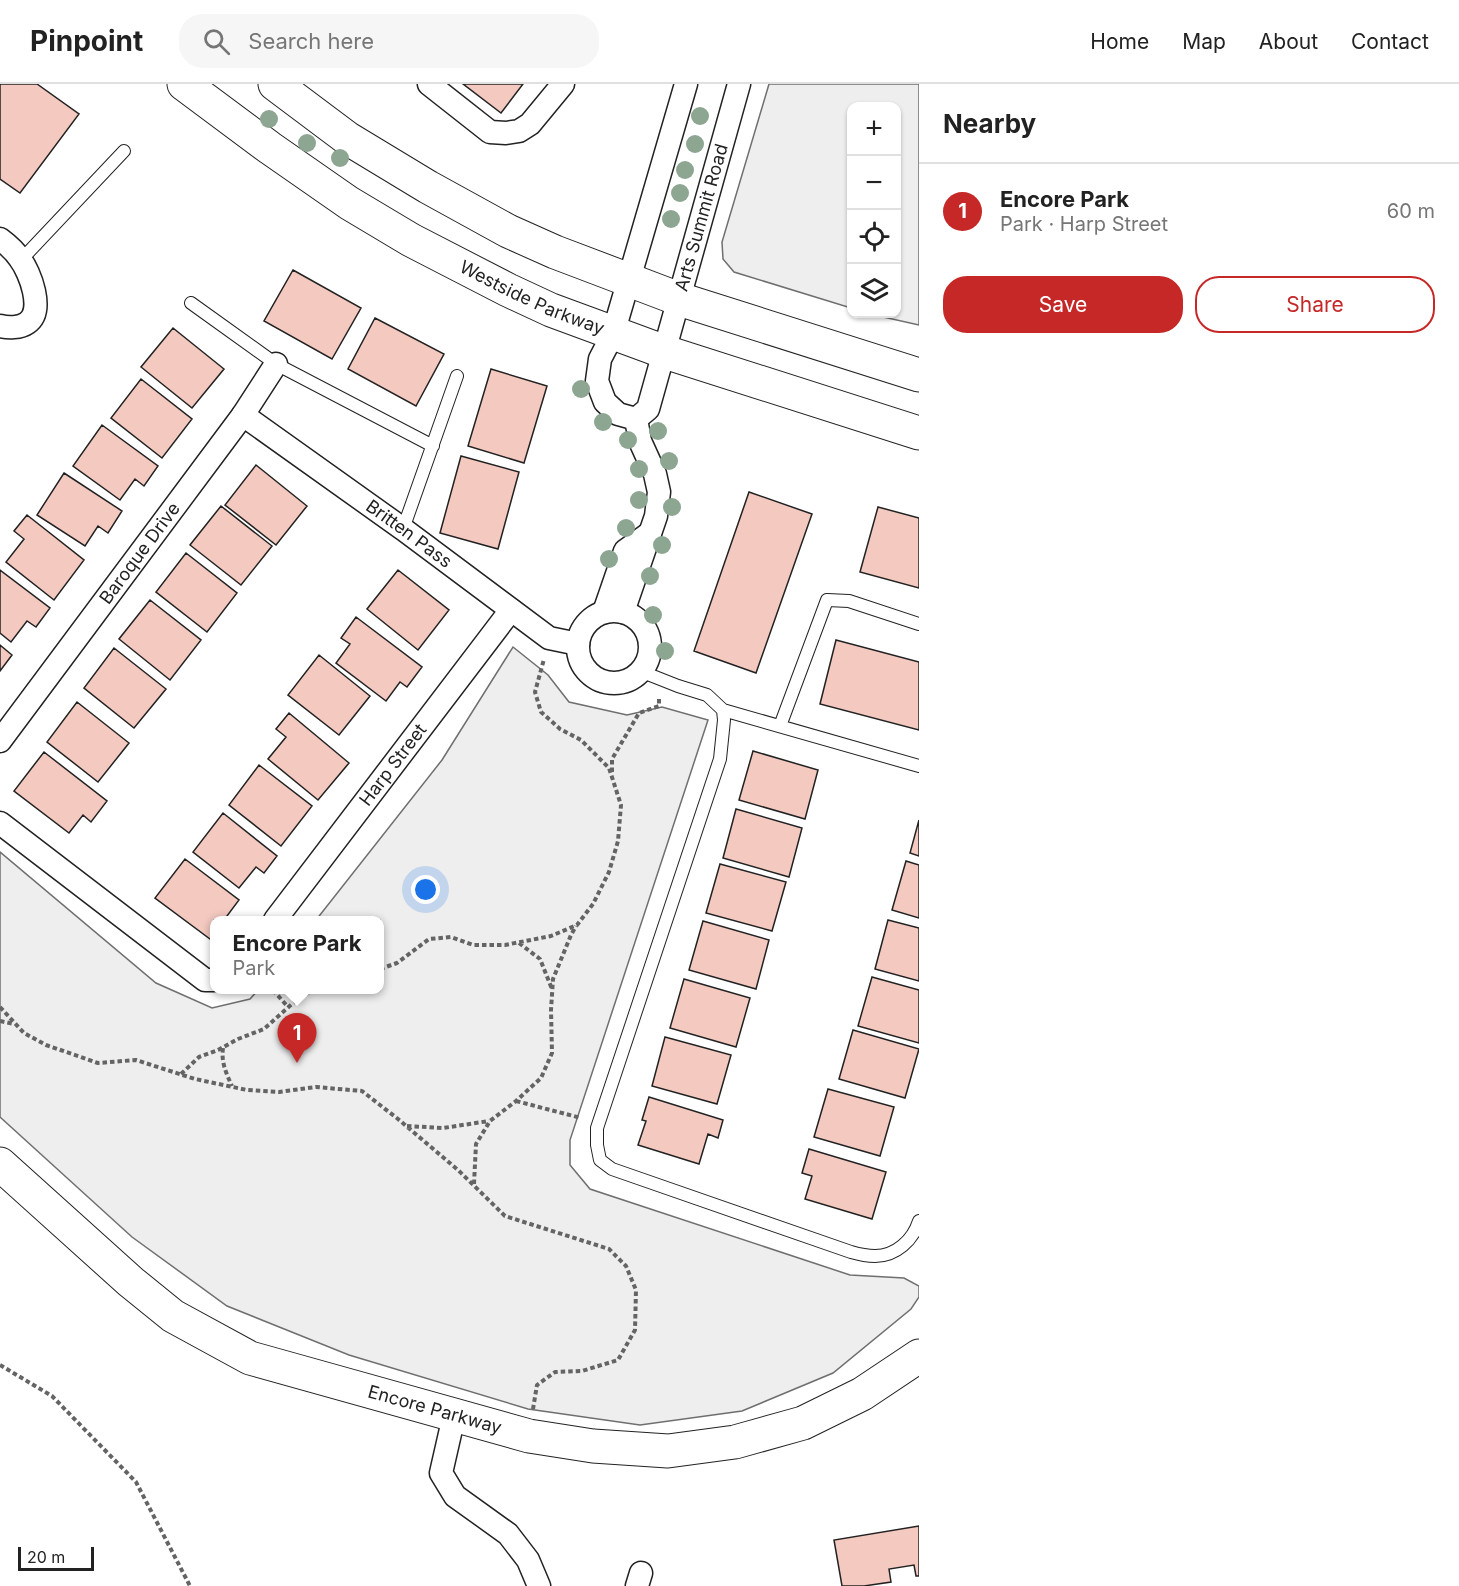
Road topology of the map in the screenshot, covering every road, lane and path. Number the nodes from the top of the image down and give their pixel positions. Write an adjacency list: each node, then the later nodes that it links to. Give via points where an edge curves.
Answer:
1 (184, 84): 14 (main road, Westside Parkway, via 310,177 382,224 468,271)
2 (275, 84): 10 (main road, via 347,138 438,193 508,231)
3 (429, 84): 4 (street, via 490,132 506,133 530,124)
4 (562, 84)
5 (686, 84): 10 (street)
6 (740, 84): 11 (street, Arts Summit Road)
7 (124, 152): 9 (lane)
8 (0, 239): 9 (street)
9 (21, 260): 13 (street, via 34,286 35,313 27,323)
10 (629, 280): 11 (main road); 14 (street)
11 (679, 299): 15 (street, Arts Summit Road); 17 (main road)
12 (191, 303): 16 (lane)
13 (0, 326)
14 (613, 334): 15 (main road, Westside Parkway); 20 (street, via 600,359 597,381 605,402 618,414)
15 (665, 352): 20 (street, Arts Summit Road, via 648,409); 21 (main road, Westside Parkway)
16 (276, 364): 19 (street, Baroque Drive); 22 (lane)
17 (919, 375)
18 (458, 376): 22 (lane)
19 (243, 415): 23 (street, Britten Pass); 32 (street, Baroque Drive)
20 (636, 419): 25 (street, via 659,492 650,533)
21 (919, 433)
22 (433, 446): 23 (lane)
23 (403, 529): 24 (street, Britten Pass)
24 (511, 610): 27 (street, Britten Pass); 36 (street, Harp Street)
25 (614, 612): 28 (street, via 597,615 588,622); 29 (street, via 631,615 647,631 650,655 645,666)
26 (919, 624): 31 (lane, via 849,601 827,600)
27 (549, 638): 28 (street, Britten Pass); 34 (path, via 535,692 540,712 581,740)
28 (578, 644): 29 (street, via 584,667 603,681 615,683 637,675)
29 (651, 675): 30 (lane, via 707,695); 34 (path, via 658,706 639,712 612,759)
30 (723, 710): 31 (lane); 53 (lane, via 720,759)
31 (780, 726): 33 (lane)
32 (0, 741)
33 (919, 766)
34 (612, 776): 37 (path, via 621,805 618,841 609,872)
35 (0, 823): 40 (street)
36 (279, 916)
37 (577, 925): 38 (path, via 551,936); 41 (path, via 553,980)
38 (519, 942): 39 (path, via 473,945 451,937 429,939 398,963); 41 (path, via 540,959)
39 (384, 968)
40 (210, 980)
41 (553, 989): 51 (path, via 552,1053 541,1078)
42 (277, 994): 45 (path)
43 (306, 994): 45 (path)
44 (0, 1007): 47 (path)
45 (288, 1007): 48 (path, via 264,1029)
46 (0, 1021): 47 (path)
47 (15, 1024): 49 (path, via 24,1034 46,1045 98,1063 136,1060)
48 (223, 1048): 49 (path, via 199,1057); 50 (path, via 225,1071)
49 (181, 1075): 50 (path)
50 (232, 1087): 54 (path, via 279,1092 316,1087 362,1091)
51 (516, 1101): 52 (path); 53 (path)
52 (490, 1121): 54 (path, via 442,1128); 56 (path, via 476,1144)
53 (599, 1123): 57 (lane, via 600,1160 612,1169 850,1252 876,1256 898,1251 916,1231)
54 (406, 1126): 56 (path)
55 (0, 1164): 60 (main road, Encore Parkway, via 173,1316 250,1358)
56 (474, 1185): 61 (path, via 505,1216 609,1249 626,1266 636,1290 635,1330 618,1360 582,1371 555,1372 537,1385)
57 (919, 1221)
58 (919, 1356): 61 (main road, Encore Parkway, via 862,1394 803,1423 735,1442 668,1451 593,1446)
59 (0, 1365): 62 (path, via 52,1396 136,1482)
60 (454, 1416): 61 (main road, Encore Parkway); 63 (street, via 441,1473 455,1497 508,1534 528,1560)
61 (529, 1436)
62 (190, 1586)
63 (539, 1586)

